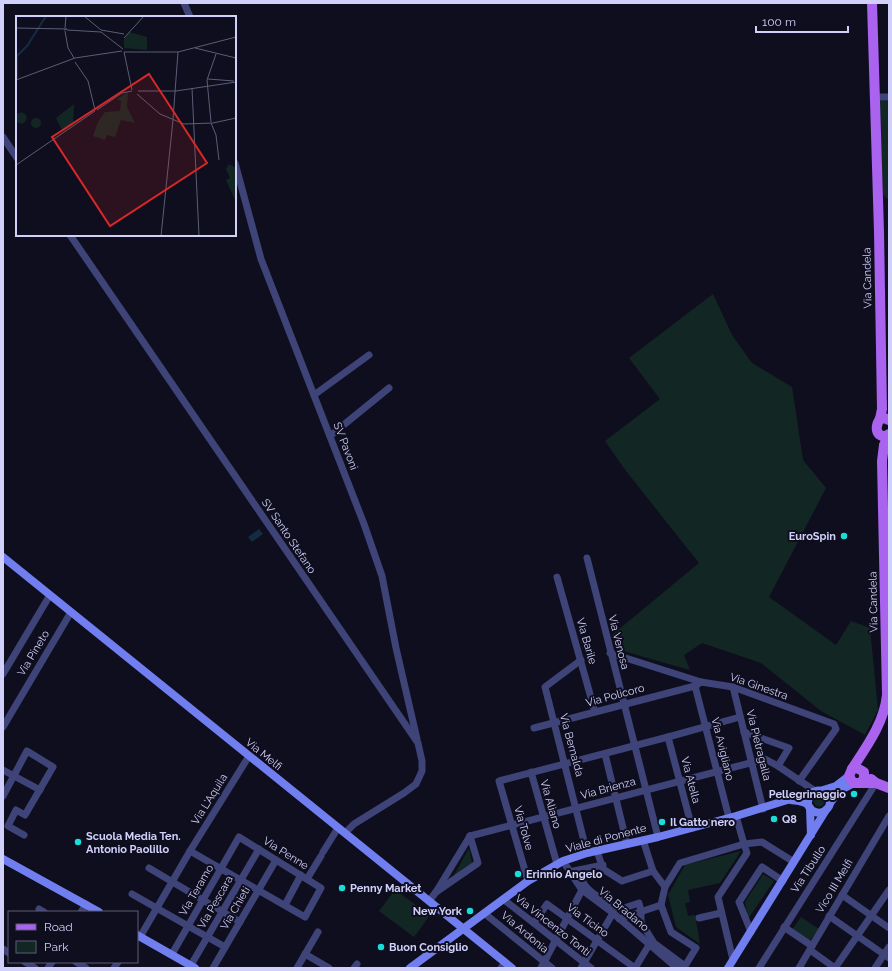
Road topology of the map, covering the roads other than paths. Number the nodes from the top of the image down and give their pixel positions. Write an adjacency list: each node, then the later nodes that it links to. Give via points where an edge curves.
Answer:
1 (184, 3): 3 (street)
2 (872, 3): 4 (main road, Via Candela)
3 (190, 16)
4 (874, 97): 5 (street); 13 (main road, Via Candela)
5 (889, 97)
6 (3, 137): 7 (street)
7 (16, 156)
8 (236, 167): 12 (street, SV Pavoni, via 260,259)
9 (71, 236): 38 (street, SV Santo Stefano)
10 (369, 355): 12 (street)
11 (390, 388): 14 (street)
12 (314, 395): 14 (street, SV Pavoni)
13 (884, 417): 15 (main road, Via Candela, via 877,428 878,432)
14 (330, 436): 38 (street, SV Pavoni, via 382,576)
15 (886, 437): 16 (main road, Via Candela, via 882,461)
16 (886, 519): 27 (main road, Via Candela)
17 (3, 557): 20 (main road, Via Melfi)
18 (587, 558): 22 (street, Via Venosa)
19 (557, 577): 23 (street, Via Barile)
20 (50, 595): 21 (main road, Via Melfi); 24 (street)
21 (71, 612): 34 (street, Via Pineto); 41 (main road, Via Melfi)
22 (610, 653): 25 (street, Via Ginestra); 28 (street, Via Venosa)
23 (581, 660): 29 (street, Via Barile); 32 (street, Via Bernalda, via 545,687)
24 (3, 674)
25 (698, 684): 26 (street, Via Ginestra); 28 (street, Via Policoro); 33 (street, Via Avigliano)
26 (733, 687): 30 (street, Via Pietragalla); 51 (street, Via Ginestra, via 834,724 836,729)
27 (888, 688): 31 (main road, Via Candela)
28 (624, 704): 29 (street, Via Policoro); 39 (street, Via Venosa)
29 (596, 712): 32 (street, Via Policoro)
30 (740, 717): 33 (street); 36 (street, Via Pietragalla)
31 (886, 717): 49 (main road, Via Candela, via 863,752)
32 (554, 722): 35 (street, Via Policoro); 43 (street, Via Bernalda)
33 (706, 726): 37 (street); 46 (street, Via Avigliano)
34 (3, 727)
35 (534, 728)
36 (744, 732): 42 (street, Via Pietragalla); 44 (street, via 789,748)
37 (668, 737): 39 (street); 50 (street, Via Atella)
38 (418, 743): 70 (street, SV Santo Stefano, via 422,770 416,784)
39 (635, 746): 40 (street); 54 (street, Via Venosa)
40 (605, 754): 43 (street); 59 (street)
41 (248, 756): 70 (main road, Via Melfi); 80 (street, Via L'Aquila)
42 (751, 762): 44 (street, Via Brienza, via 765,759); 46 (street, Via Brienza); 64 (street, Via Pietragalla)
43 (565, 764): 47 (street); 63 (street, Via Bernalda)
44 (778, 766): 51 (street, Via Brienza)
45 (3, 770): 48 (street)
46 (717, 771): 50 (street, Via Brienza); 67 (street, Via Avigliano)
47 (531, 772): 65 (street, Via Aliano); 68 (street, Via Tolve, via 499,781)
48 (14, 776): 55 (street); 55 (street, via 27,751 53,767); 57 (street)
49 (857, 776): 52 (main road); 56 (main road, Viale di Ponente, via 836,786); 62 (main road, via 839,792)
50 (680, 781): 54 (street, Via Brienza); 69 (street, Via Atella)
51 (801, 782): 56 (street, Via Brienza); 58 (street)
52 (876, 783): 53 (main road); 128 (street, Via Tibullo)
53 (889, 788)
54 (646, 789): 59 (street, Via Brienza); 75 (street)
55 (40, 790): 71 (street, via 25,815 16,810 8,826)
56 (816, 791): 58 (main road, Viale di Ponente); 61 (main road, via 809,797); 62 (main road, via 827,794 830,800)
57 (3, 796)
58 (799, 796): 60 (main road, Viale di Ponente)
59 (615, 798): 63 (street, Via Brienza); 77 (street)
60 (788, 799): 61 (main road); 64 (main road, Viale di Ponente)
61 (809, 806): 62 (main road, via 820,813); 72 (main road)
62 (828, 807): 72 (main road)
63 (577, 808): 65 (street, Via Brienza); 82 (street, Via Bernalda)
64 (762, 809): 67 (main road, Viale di Ponente)
65 (543, 816): 68 (street, Via Brienza); 86 (street, Via Aliano)
66 (889, 816): 104 (street, Vico III Melfi)
67 (732, 817): 69 (main road, Viale di Ponente); 78 (street, Via Avigliano)
68 (511, 825): 73 (street, Via Brienza); 95 (street, Via Tolve)
69 (692, 828): 75 (main road, Viale di Ponente)
70 (341, 830): 93 (street, SV Santo Stefano); 107 (main road, Via Melfi)
71 (24, 834)
72 (811, 835): 85 (main road)
73 (470, 836): 102 (street); 102 (street, via 478,863)
74 (239, 837): 79 (street, Via Penne); 89 (street, Via Teramo)
75 (658, 837): 76 (main road, Viale di Ponente)
76 (644, 840): 77 (main road, Viale di Ponente); 91 (street)
77 (627, 844): 81 (main road, Viale di Ponente)
78 (744, 844): 85 (street, via 762,842); 98 (street, via 680,863); 118 (street, via 747,853 718,897)
79 (259, 849): 84 (street, Via Penne); 94 (street, Via Pescara)
80 (190, 851): 89 (street); 97 (street, Via L'Aquila)
81 (597, 851): 82 (main road, Viale di Ponente); 87 (street)
82 (588, 853): 86 (main road, Viale di Ponente)
83 (3, 859): 108 (main road)
84 (276, 860): 93 (street, Via Penne); 99 (street, Via Chieti)
85 (794, 862): 96 (main road)
86 (560, 863): 92 (street, Via Bradano); 95 (main road, Viale di Ponente)
87 (603, 865): 90 (street); 91 (street, via 603,869 622,881)
88 (148, 868): 97 (street)
89 (221, 869): 94 (street); 106 (street, Via Teramo)
90 (581, 870): 92 (street); 114 (street, via 582,881 588,889 621,909 639,903)
91 (652, 871): 98 (street)
92 (569, 872): 100 (street, Via Bradano)
93 (304, 877): 110 (street, SV Santo Stefano); 110 (street, Via Penne, via 321,888 305,917)
94 (241, 880): 99 (street); 115 (street, Via Pescara)
95 (528, 881): 105 (main road, Viale di Ponente)
96 (783, 881): 131 (main road); 131 (street, via 762,867 739,902)
97 (172, 882): 106 (street); 111 (street, Via L'Aquila)
98 (664, 887): 109 (street)
99 (258, 890): 110 (street); 124 (street, Via Chieti)
100 (582, 890): 117 (street, Via Bradano); 121 (street)
101 (889, 890): 119 (street)
102 (436, 892): 107 (street)
103 (132, 894): 111 (street)
104 (842, 895): 119 (street); 120 (street, Vico III Melfi)
105 (502, 899): 116 (main road, Viale di Ponente); 125 (street, Via Vincenzo Tonti)
106 (203, 900): 115 (street); 126 (street, Via Teramo)
107 (429, 901): 127 (main road, Via Melfi)
108 (86, 904): 112 (street); 113 (main road)
109 (661, 905): 114 (street); 148 (street, via 671,932 696,948 685,966)
110 (284, 906)
111 (157, 908): 126 (street); 132 (street, Via L'Aquila)
112 (82, 911)
113 (97, 911)
114 (641, 911): 123 (street); 148 (street, via 641,922 654,943)
115 (223, 912): 124 (street); 134 (street, Via Pescara)
116 (484, 913): 127 (main road, Viale di Ponente); 146 (street, Via Ardonia)
117 (613, 913): 123 (street, Via Bradano); 136 (street)
118 (721, 913): 122 (street); 144 (street)
119 (871, 915): 129 (street); 133 (street)
120 (829, 916): 133 (street); 140 (street, Vico III Melfi)
121 (567, 918): 125 (street, Via Ticino, via 548,904); 135 (street); 136 (street, Via Ticino)
122 (699, 918)
123 (618, 919): 137 (street, Via Bradano)
124 (240, 922): 138 (street, Via Chieti)
125 (534, 923): 135 (street, Via Vincenzo Tonti)
126 (188, 926): 134 (street); 141 (street, Via Teramo)
127 (464, 928): 145 (main road, Via Melfi); 153 (main road, Viale di Ponente)
128 (784, 928): 140 (street); 159 (street, Via Tibullo)
129 (889, 928)
130 (318, 932): 142 (street)
131 (751, 932): 144 (main road)
132 (138, 936): 141 (main road)
133 (857, 936): 143 (street); 161 (street)
134 (208, 937): 138 (street); 149 (street, Via Pescara)
135 (555, 940): 146 (street); 147 (street, Via Vincenzo Tonti)
136 (597, 940): 147 (street); 157 (street, Via Ticino)
137 (649, 945): 148 (street, Via Bradano); 157 (street)
138 (225, 947): 150 (street, Via Chieti)
139 (889, 947): 143 (street)
140 (811, 948): 160 (street, Vico III Melfi); 161 (street)
141 (172, 954): 149 (main road)
142 (305, 954): 151 (street); 152 (street)
143 (887, 956): 162 (street)
144 (733, 960): 158 (main road)
145 (503, 965): 154 (main road, Via Melfi)
146 (542, 965): 155 (street, Via Ardonia)
147 (583, 965): 156 (street, Via Vincenzo Tonti)
148 (677, 965)
149 (193, 967)
150 (213, 968)
151 (297, 968)
152 (329, 968)
153 (410, 968)
154 (512, 968)
155 (552, 968)
156 (591, 968)
157 (635, 968)
158 (728, 968)
159 (759, 968)
160 (799, 968)
161 (835, 968)
162 (874, 968)

